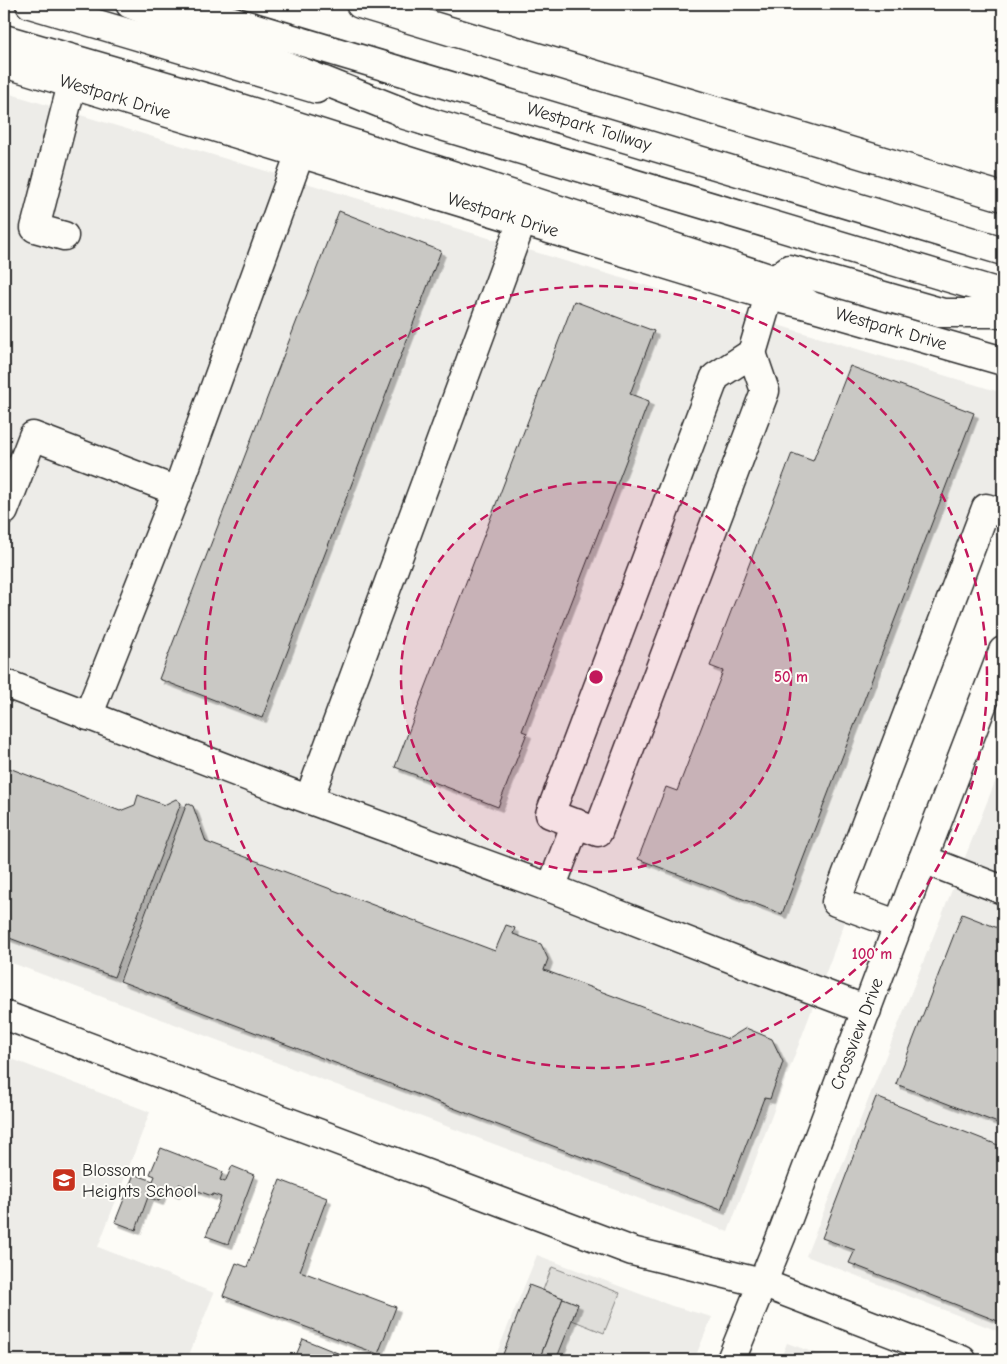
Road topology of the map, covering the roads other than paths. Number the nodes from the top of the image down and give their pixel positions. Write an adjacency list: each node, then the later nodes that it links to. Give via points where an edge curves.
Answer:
1 (30, 4): 8 (main road)
2 (130, 4): 8 (main road)
3 (176, 4): 13 (main road, Westpark Tollway)
4 (360, 4): 10 (main road)
5 (4, 39): 14 (main road, via 221,102 443,172)
6 (4, 63): 7 (main road, Westpark Drive)
7 (72, 84): 9 (main road, Westpark Drive); 12 (main road, via 35,228)
8 (428, 122): 15 (main road)
9 (300, 153): 11 (main road, Westpark Drive); 19 (main road)
10 (1003, 197)
11 (522, 220): 14 (main road, Westpark Drive); 25 (main road)
12 (64, 236)
13 (1003, 251)
14 (772, 288): 16 (main road, via 789,269 943,313); 17 (main road); 18 (main road, Westpark Drive, via 811,306)
15 (1003, 294)
16 (1003, 313)
17 (752, 353): 26 (main road, via 765,391 598,832); 26 (main road, via 715,377 550,814)
18 (1003, 361)
19 (177, 491): 20 (main road, via 33,436); 24 (main road)
20 (4, 511)
21 (1003, 512): 30 (main road, via 986,508 836,902)
22 (1003, 651): 27 (main road, Crossview Drive)
23 (4, 683): 24 (main road)
24 (88, 716): 25 (main road)
25 (309, 799): 28 (main road)
26 (576, 823): 28 (main road)
27 (923, 859): 29 (main road); 30 (main road, Crossview Drive)
28 (551, 888): 31 (main road)
29 (1003, 890)
30 (899, 925): 31 (main road, Crossview Drive)
31 (867, 1010): 33 (main road, Crossview Drive)
32 (4, 1015): 33 (main road, via 632,1251)
33 (762, 1283): 34 (main road, Crossview Drive); 35 (main road)
34 (731, 1360)
35 (962, 1360)

